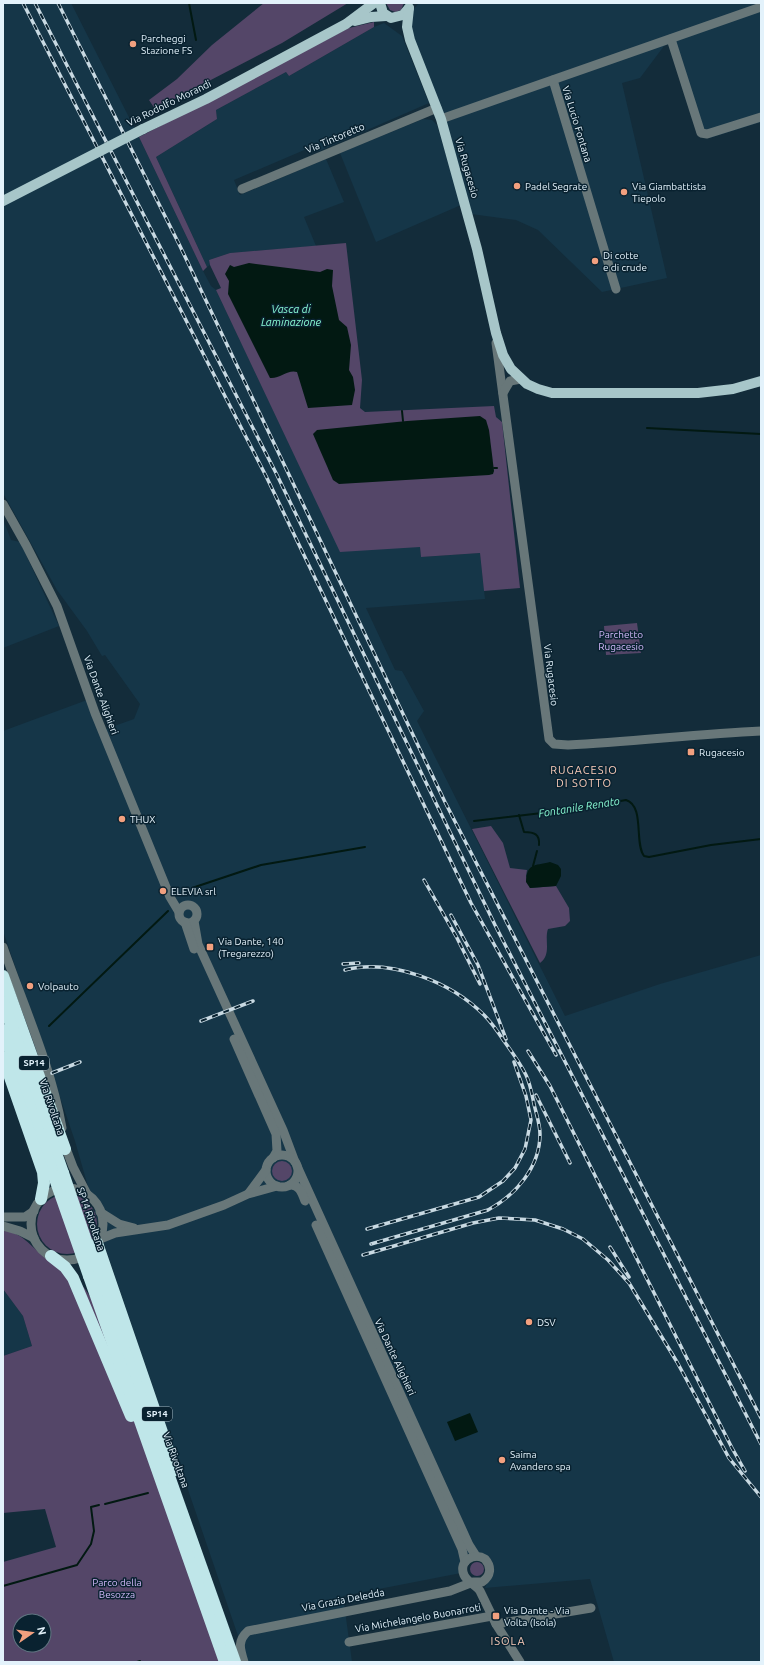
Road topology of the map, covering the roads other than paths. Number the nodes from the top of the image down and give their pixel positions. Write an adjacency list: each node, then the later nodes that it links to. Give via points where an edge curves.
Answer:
1 (374, 3): 6 (main road, Via Rodolfo Morandi)
2 (380, 3): 5 (main road, Via Rugacesio, via 380,9)
3 (411, 5): 5 (main road, via 404,15); 8 (main road, Via Rugacesio, via 406,27)
4 (761, 7): 7 (street)
5 (388, 17): 6 (main road, Via Rodolfo Morandi, via 371,16); 8 (main road, Via Rugacesio, via 399,25)
6 (346, 24): 14 (main road, Via Rodolfo Morandi, bridge)
7 (671, 38): 9 (street); 11 (street, via 701,133 707,134)
8 (410, 40): 10 (main road, Via Rugacesio)
9 (552, 80): 12 (street); 15 (street, Via Lucio Fontana)
10 (437, 108): 12 (main road, Via Rugacesio); 13 (street, Via Tintoretto)
11 (761, 117)
12 (441, 119): 16 (main road, Via Rugacesio)
13 (242, 189)
14 (3, 201)
15 (616, 289)
16 (491, 306): 17 (main road, Via Rugacesio, via 504,355); 19 (street)
17 (517, 379): 18 (main road, Via Rugacesio, via 534,388 552,393 666,394 710,393); 19 (street, via 508,383)
18 (761, 380)
19 (503, 397): 21 (street, Via Rugacesio, via 549,739 557,744 575,744)
20 (3, 504): 22 (street, Via Dante Alighieri, via 57,606 95,713 170,897)
21 (761, 731)
22 (182, 909): 23 (street, via 180,918); 23 (street, via 191,905 195,908 197,916)
23 (189, 921): 29 (street, Via Dante Alighieri, via 193,946)
24 (3, 947): 30 (street, via 56,1097)
25 (3, 976): 30 (highway, SP14)
26 (3, 1002): 34 (highway, Via Rivoltana / SP14)
27 (3, 1030): 34 (highway, Via Rivoltana / SP14)
28 (3, 1056): 39 (highway, SP14, via 43,1172)
29 (271, 1113): 31 (street, Via Dante Alighieri, via 278,1142); 32 (street, Via Dante Alighieri)
30 (65, 1149): 38 (street, SP14)
31 (273, 1158): 32 (street, via 285,1156); 33 (street)
32 (296, 1164): 35 (street, via 296,1177); 49 (street, Via Dante Alighieri)
33 (266, 1170): 36 (street, via 270,1181); 37 (street)
34 (58, 1175): 48 (highway, SP14 Rivoltana / SP14, bridge)
35 (290, 1184): 36 (street); 50 (street, Via Dante Alighieri, via 296,1185 302,1194 462,1549)
36 (277, 1186): 37 (street)
37 (248, 1194): 44 (street, via 224,1206)
38 (88, 1196): 39 (street, via 76,1190 63,1189 50,1193); 41 (street)
39 (41, 1200): 40 (street)
40 (34, 1211): 42 (street, via 21,1218); 45 (street, via 31,1224)
41 (100, 1212): 44 (street, via 125,1226); 46 (street, via 103,1227)
42 (3, 1217)
43 (3, 1226): 45 (street)
44 (143, 1229): 46 (street, via 115,1233)
45 (34, 1238): 47 (street, via 42,1250)
46 (98, 1241): 47 (street, via 88,1254 75,1259 61,1260); 55 (highway, SP14, via 200,1547)
47 (51, 1256): 52 (highway, SP14, via 65,1267 73,1278 147,1455 181,1550)
48 (93, 1274): 52 (highway, Via Rivoltana / SP14); 55 (highway, Via Rivoltana / SP14)
49 (476, 1556): 50 (street); 53 (street, Via Dante Alighieri, via 483,1557 489,1564 490,1572)
50 (465, 1562): 51 (street, Via Dante Alighieri)
51 (463, 1573): 54 (street, Via Dante Alighieri); 56 (street, via 460,1583)
52 (196, 1579): 61 (highway, SP14)
53 (484, 1580): 54 (street); 57 (street, Via Dante Alighieri)
54 (473, 1582): 56 (street, Via Grazia Deledda); 57 (street, Via Dante Alighieri)
55 (208, 1587): 62 (highway, SP14)
56 (450, 1591): 63 (street, Via Grazia Deledda, via 248,1631 240,1639)
57 (484, 1599): 59 (street, Via Dante Alighieri)
58 (591, 1608): 59 (street, Via Michelangelo Buonarroti)
59 (494, 1620): 60 (street, Via Michelangelo Buonarroti); 64 (street, Via Dante Alighieri)
60 (349, 1642)
61 (225, 1662)
62 (235, 1662)
63 (244, 1662)
64 (520, 1662)

